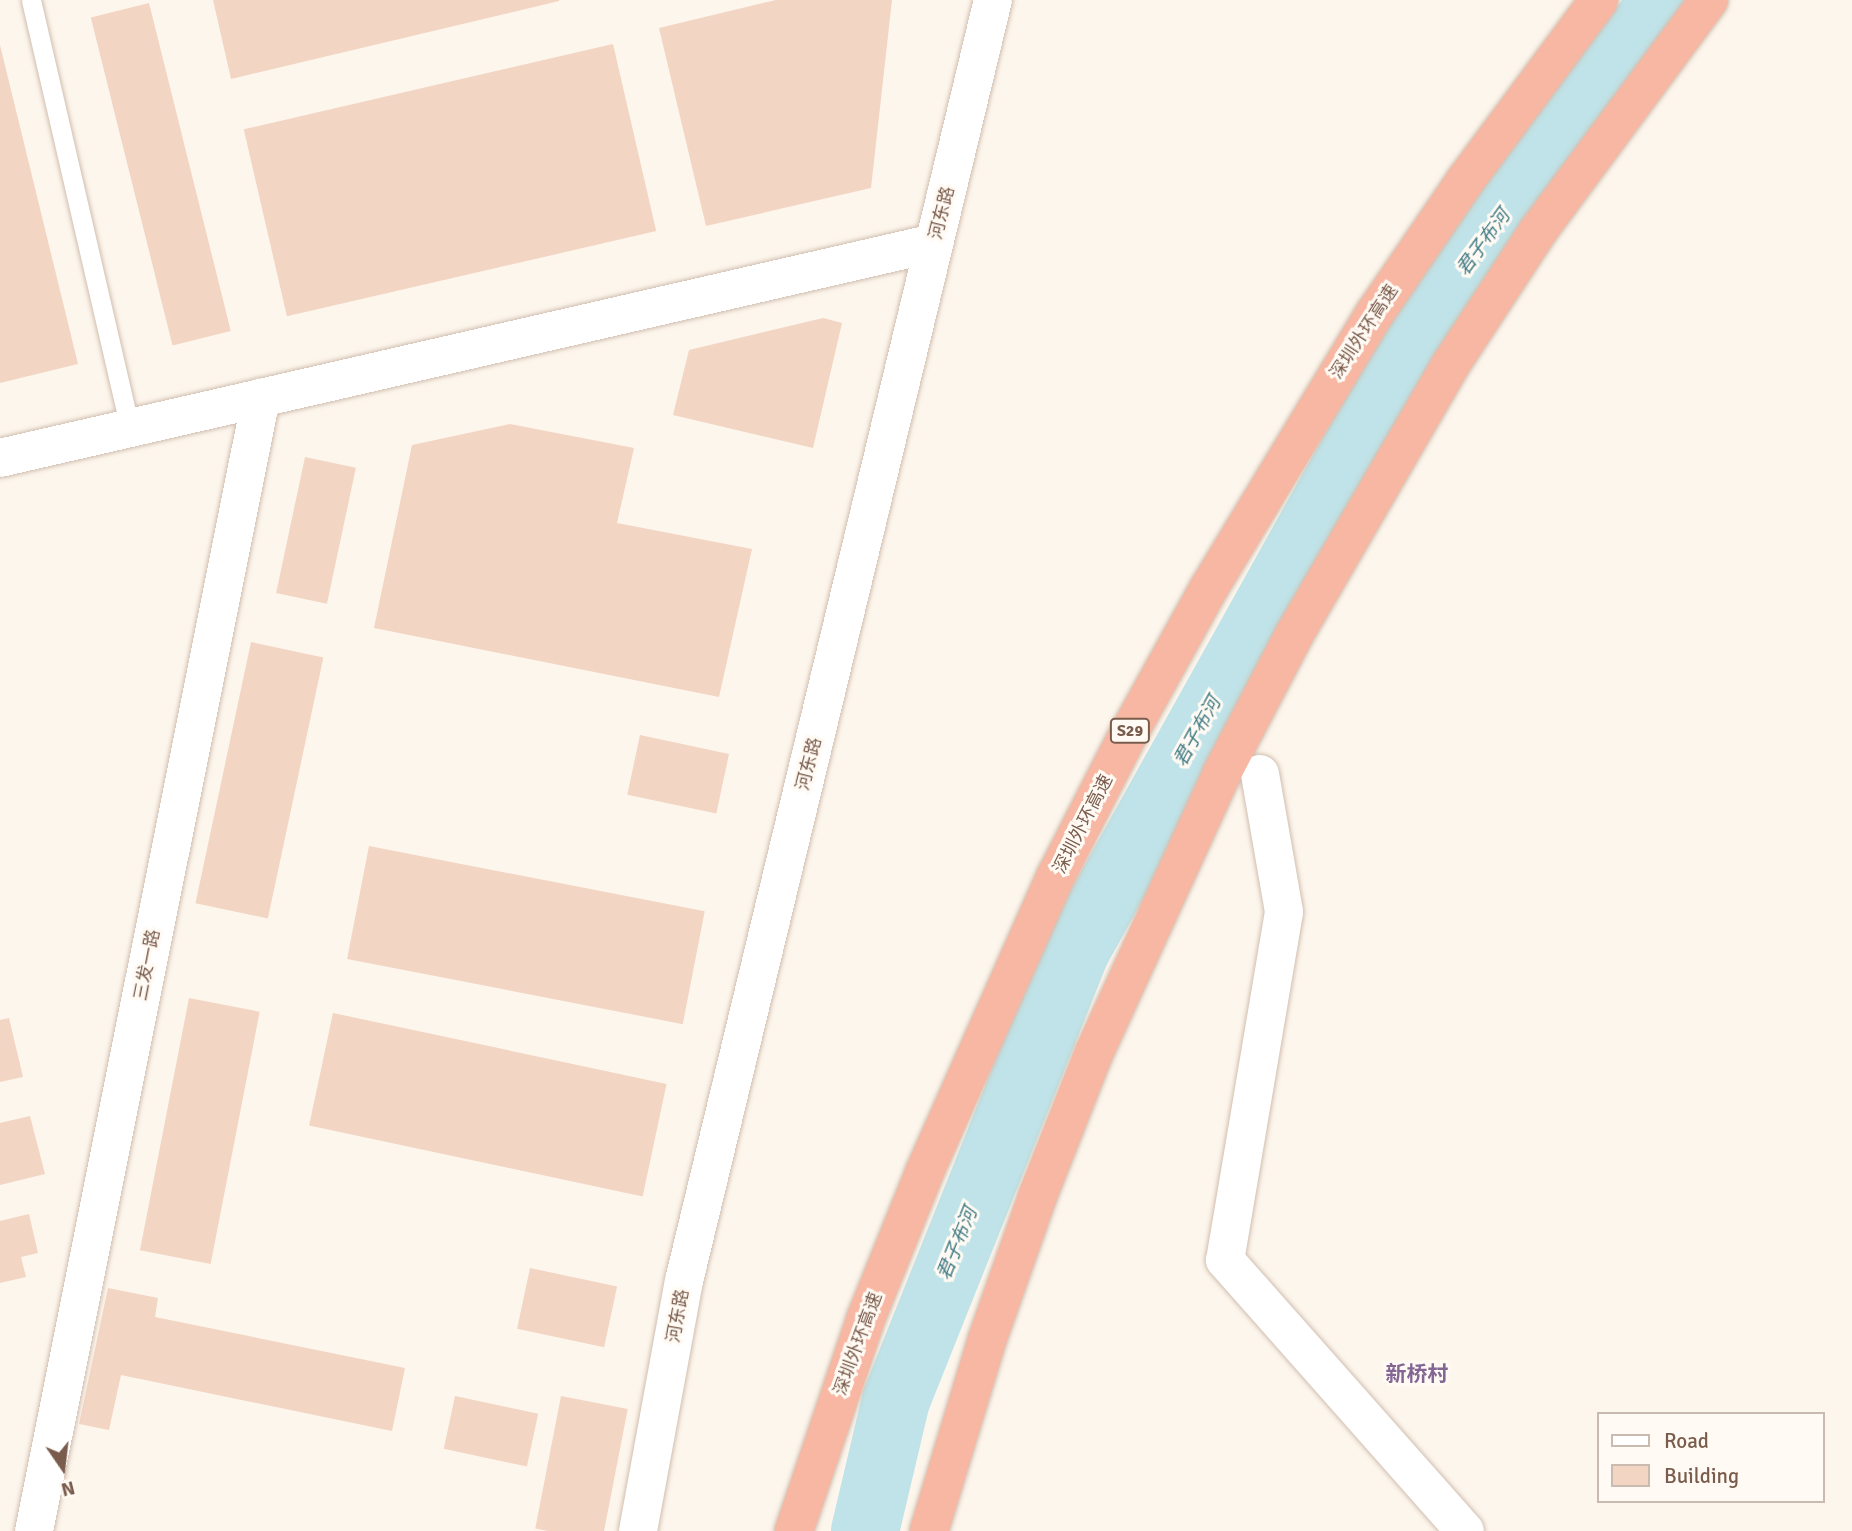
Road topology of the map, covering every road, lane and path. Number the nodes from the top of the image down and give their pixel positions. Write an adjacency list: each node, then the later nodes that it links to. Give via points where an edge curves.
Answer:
1 (31, 0): 7 (lane)
2 (993, 0): 5 (street, 河东路)
3 (1599, 0): 12 (highway, 深圳外环高速 / S29, via 1465,181 1375,313 1209,588 1130,731 1056,876 925,1171 866,1318)
4 (1709, 0): 13 (highway, via 1538,231 1451,364 1294,635 1222,773 1099,1041 1038,1195 986,1340)
5 (934, 243): 6 (street); 11 (street, 河东路, via 684,1281)
6 (261, 398): 7 (street); 10 (street, 三发一路)
7 (130, 428): 8 (street)
8 (0, 458)
9 (1261, 774): 14 (street, via 1283,912 1225,1260)
10 (34, 1531)
11 (638, 1531)
12 (794, 1531)
13 (929, 1531)
14 (1465, 1531)

